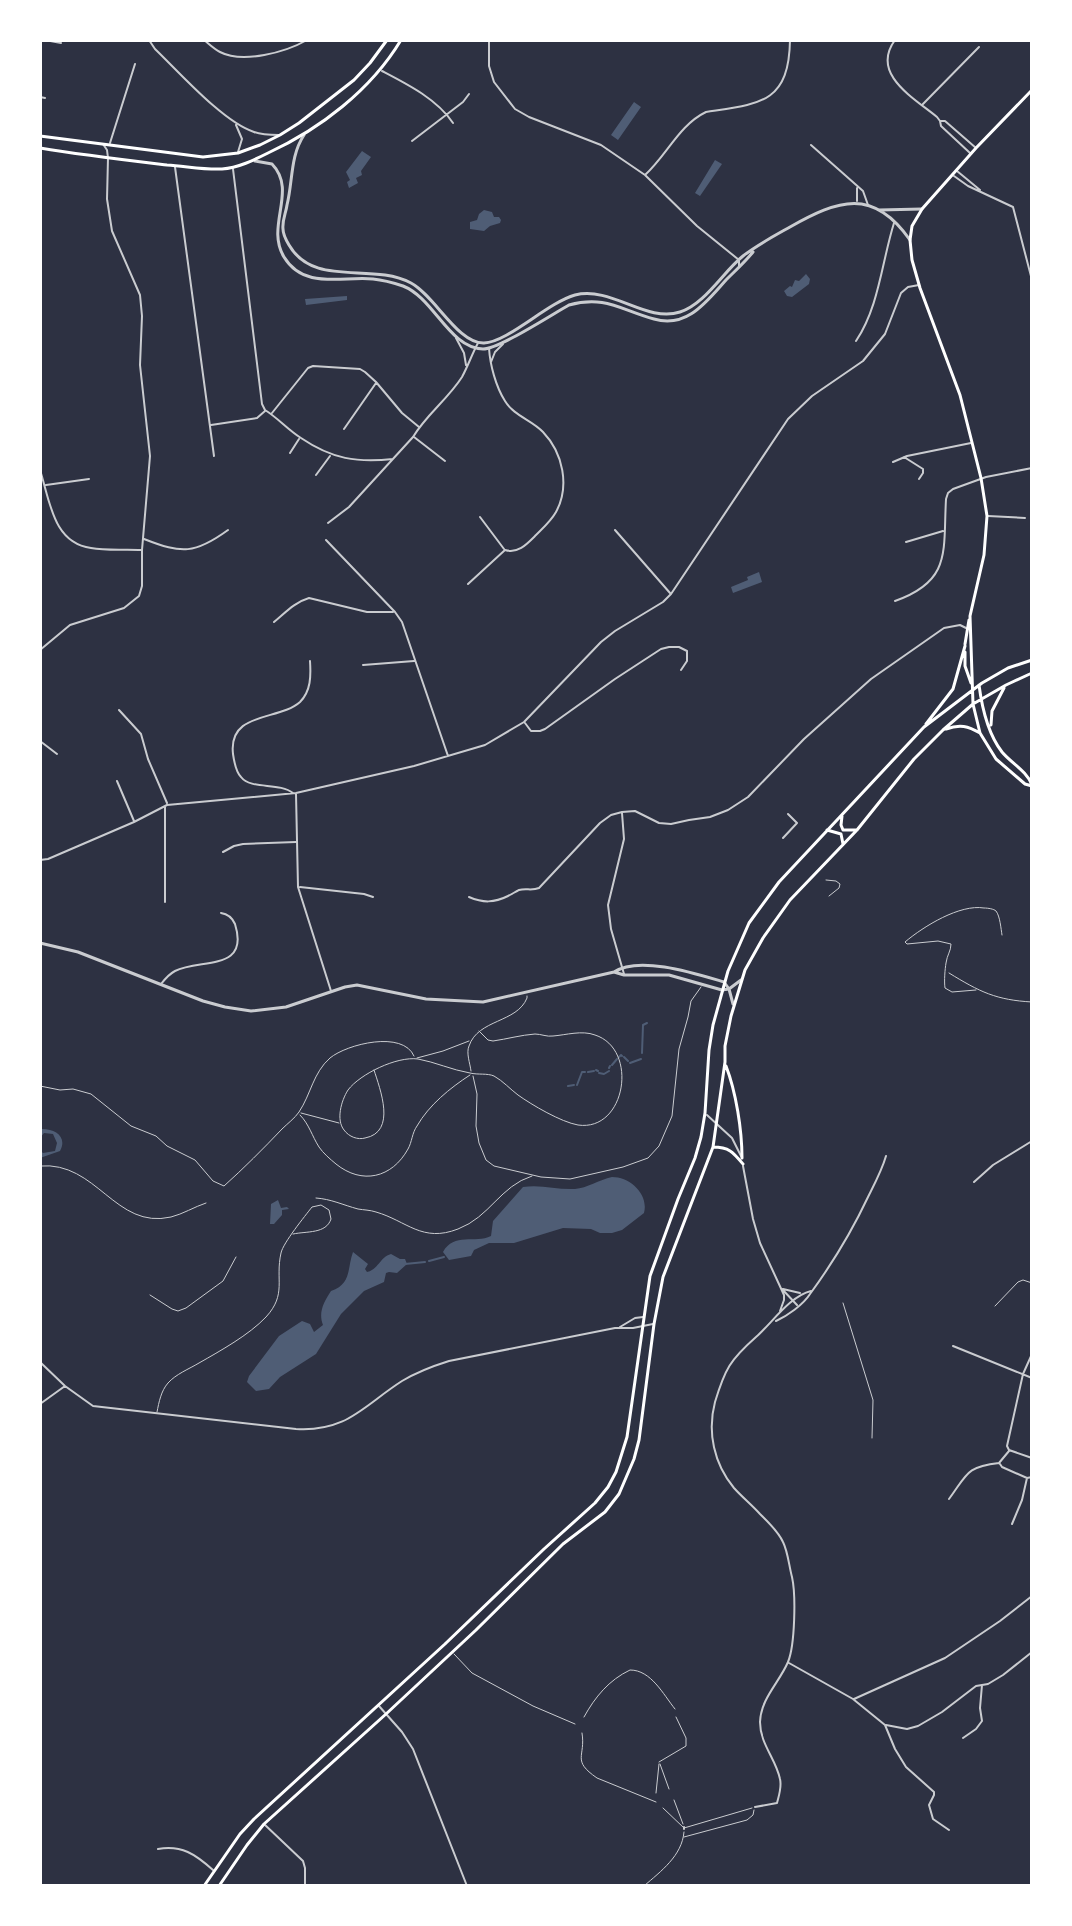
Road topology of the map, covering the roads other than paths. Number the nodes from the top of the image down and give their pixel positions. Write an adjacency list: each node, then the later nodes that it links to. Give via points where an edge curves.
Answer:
1 (45, 40): 10 (street)
2 (149, 40): 19 (street)
3 (204, 40): 4 (street, via 218,51 241,57 274,53)
4 (307, 40)
5 (387, 40): 22 (main road, via 354,80)
6 (401, 40): 13 (main road)
7 (489, 40): 37 (street, via 494,82 515,109 601,145)
8 (790, 40): 37 (street, via 789,63 777,90 757,103 699,115)
9 (895, 40): 16 (street, via 889,48 889,72)
10 (61, 43)
11 (979, 47): 16 (street)
12 (135, 64): 26 (street)
13 (381, 70): 17 (street); 21 (main road)
14 (1032, 90): 29 (main road)
15 (469, 94): 17 (street)
16 (923, 105): 18 (street)
17 (447, 114): 20 (street); 24 (street)
18 (940, 121): 29 (street); 31 (street)
19 (235, 123): 22 (street, via 252,132); 30 (street, via 242,139)
20 (453, 123)
21 (305, 133): 33 (main road); 54 (street, via 295,155 283,221 292,249 321,270 374,272 412,283 466,338)
22 (280, 135): 30 (main road)
23 (40, 136): 25 (main road)
24 (412, 141)
25 (103, 143): 26 (main road); 32 (street)
26 (110, 144): 30 (main road, via 203,157)
27 (813, 146): 38 (street)
28 (40, 148): 32 (main road)
29 (976, 148): 31 (main road)
30 (238, 153)
31 (971, 153): 36 (main road)
32 (108, 158): 34 (main road); 90 (street, via 109,220 137,286 142,316 140,365 150,456)
33 (253, 160): 35 (main road); 52 (street, via 272,164 280,175 278,243 294,269 317,279 374,279 403,286)
34 (175, 165): 35 (main road); 63 (street)
35 (232, 167): 61 (street)
36 (954, 173): 41 (main road); 48 (street, via 968,186 1013,207)
37 (645, 175): 46 (street)
38 (857, 187): 39 (street); 40 (street)
39 (856, 203): 40 (street); 45 (street, via 819,211)
40 (868, 206): 42 (street)
41 (922, 209): 42 (street); 44 (main road)
42 (879, 210): 43 (street)
43 (895, 222): 44 (street); 53 (street)
44 (910, 240): 49 (main road)
45 (755, 249): 46 (street); 47 (street)
46 (739, 260): 47 (street); 50 (street, via 690,307 670,314)
47 (739, 268): 51 (street, via 694,314 662,321)
48 (1032, 280)
49 (919, 285): 68 (main road); 96 (street, via 901,293 885,334 863,361 788,419)
50 (645, 310): 51 (street); 56 (street, via 606,296 575,295)
51 (643, 315): 55 (street, via 604,302 579,302)
52 (455, 337): 57 (street); 58 (street)
53 (856, 341)
54 (478, 343): 56 (street); 57 (street)
55 (503, 343): 56 (street); 59 (street)
56 (489, 346): 57 (street); 59 (street)
57 (475, 348): 58 (street)
58 (466, 367): 64 (street)
59 (492, 367): 94 (street, via 505,402 544,432 560,458 564,488 558,510 545,526 520,549)
60 (376, 382): 62 (street, via 360,369 313,366); 64 (street); 65 (street)
61 (265, 410): 62 (street); 63 (street, via 257,418)
62 (271, 414): 67 (street)
63 (210, 425): 71 (street)
64 (419, 427): 66 (street)
65 (344, 429)
66 (413, 437): 73 (street); 74 (street)
67 (300, 438): 69 (street); 70 (street)
68 (972, 443): 72 (street); 79 (main road)
69 (290, 453)
70 (331, 455): 73 (street); 78 (street)
71 (214, 456)
72 (904, 457): 75 (street); 81 (street, via 923,469)
73 (393, 459): 86 (street)
74 (445, 461)
75 (893, 462)
76 (1032, 468): 79 (street)
77 (40, 470): 82 (street)
78 (316, 475)
79 (981, 478): 83 (main road); 89 (street, via 948,493)
80 (89, 479): 82 (street)
81 (919, 479)
82 (45, 485): 93 (street, via 67,539 94,549)
83 (987, 516): 85 (street); 99 (main road)
84 (480, 517): 94 (street)
85 (1025, 518)
86 (328, 523)
87 (228, 530): 90 (street, via 196,549 174,549)
88 (615, 530): 96 (street)
89 (944, 530): 92 (street); 97 (street, via 942,563 935,575 918,592)
90 (143, 539): 93 (street)
91 (326, 540): 98 (street)
92 (906, 542)
93 (142, 550): 103 (street, via 139,596 124,608 70,625)
94 (505, 550): 95 (street)
95 (468, 584)
96 (671, 594): 117 (street, via 604,640)
97 (895, 601)
98 (395, 612): 100 (street, via 367,612 309,598); 106 (street)
99 (970, 616): 101 (main road); 110 (main road)
100 (274, 622)
101 (967, 628): 102 (main road); 129 (street, via 944,628 871,679 728,810 671,824 635,811)
102 (965, 646): 110 (main road); 118 (main road, via 953,689)
103 (40, 650)
104 (1032, 660): 111 (main road)
105 (310, 661): 127 (street, via 309,687 299,703 246,723 233,744 241,778)
106 (415, 661): 107 (street); 124 (street)
107 (363, 665)
108 (681, 670): 117 (street, via 687,651 664,648 545,729 531,731)
109 (1032, 673): 112 (main road)
110 (971, 683): 113 (main road)
111 (979, 685): 113 (main road); 114 (main road)
112 (1006, 685): 114 (main road); 121 (main road, via 992,711)
113 (972, 690): 115 (main road); 118 (main road)
114 (981, 700): 115 (main road); 121 (main road)
115 (973, 704): 119 (main road); 120 (main road)
116 (119, 710): 128 (street, via 141,734)
117 (524, 722): 124 (street, via 485,745)
118 (924, 727): 131 (main road)
119 (943, 730): 120 (main road, via 964,725); 134 (main road)
120 (980, 733): 126 (main road, via 996,759)
121 (993, 736): 126 (main road)
122 (40, 741): 123 (street)
123 (57, 754)
124 (449, 757): 127 (street)
125 (117, 781): 132 (street)
126 (1032, 786)
127 (295, 793): 128 (street); 136 (street)
128 (166, 805): 132 (street); 145 (street)
129 (622, 812): 144 (street, via 600,823 539,888 518,890 495,901); 149 (street, via 624,839 608,905)
130 (788, 814): 135 (street, via 797,823)
131 (842, 816): 133 (main road); 134 (main road, via 843,830)
132 (134, 822): 139 (street)
133 (827, 830): 137 (main road, via 841,834); 154 (main road, via 749,923)
134 (857, 830): 137 (main road)
135 (783, 838)
136 (298, 842): 138 (street, via 243,844); 141 (street)
137 (843, 845): 153 (main road, via 777,917)
138 (223, 852)
139 (40, 860)
140 (826, 880): 142 (lane, via 840,884)
141 (298, 887): 143 (street); 160 (street)
142 (829, 896)
143 (373, 897)
144 (469, 897)
145 (165, 902)
146 (221, 913): 155 (street, via 234,921 234,952 218,962 176,970)
147 (1002, 935): 151 (lane, via 997,912 976,906 940,919 905,942 951,944)
148 (40, 943): 155 (street, via 78,952)
149 (622, 966): 150 (street); 152 (street); 154 (street, via 670,968)
150 (614, 972): 152 (street); 161 (street)
151 (947, 972): 159 (lane); 159 (lane, via 948,991)
152 (624, 975): 156 (street, via 669,975)
153 (741, 980): 157 (street); 163 (main road)
154 (724, 982): 157 (street); 158 (main road)
155 (160, 985): 160 (street, via 251,1011 289,1006)
156 (702, 985): 158 (street); 180 (lane, via 691,1001 679,1049 672,1116 659,1146 648,1158 623,1167 570,1179)
157 (729, 989): 158 (street); 163 (street)
158 (722, 990): 172 (main road, via 711,1038)
159 (976, 990): 162 (lane)
160 (331, 991): 161 (street, via 357,985 476,1003)
161 (526, 992): 164 (lane, via 523,1007)
162 (1032, 1002)
163 (734, 1006): 167 (main road)
164 (479, 1031): 165 (lane); 169 (lane, via 493,1041 536,1034 596,1035 620,1060 622,1089 604,1117 578,1125 534,1105 495,1077)
165 (472, 1041): 166 (lane); 169 (lane, via 467,1049)
166 (415, 1058): 168 (lane); 169 (lane); 171 (lane, via 413,1051 397,1043 348,1049 317,1073)
167 (725, 1062): 174 (main road); 178 (main road)
168 (374, 1070): 173 (lane, via 348,1090); 173 (lane, via 384,1106 382,1125 362,1139 346,1134)
169 (471, 1074): 171 (lane, via 430,1109 401,1159 368,1178 337,1165); 180 (lane, via 477,1094 476,1126 486,1160)
170 (40, 1086): 171 (lane, via 91,1094 131,1126 195,1160 224,1186)
171 (299, 1113): 173 (lane)
172 (705, 1113): 174 (street); 196 (main road, via 695,1158 650,1276)
173 (340, 1123)
174 (717, 1124): 176 (main road); 178 (street, via 732,1138)
175 (1032, 1141): 181 (street)
176 (713, 1147): 178 (main road, via 732,1150); 198 (main road, via 663,1277)
177 (886, 1156): 188 (street, via 852,1230)
178 (742, 1161): 187 (street, via 760,1243)
179 (40, 1166): 183 (lane, via 75,1172 140,1217 169,1217)
180 (535, 1175): 182 (lane, via 510,1186 477,1220 439,1234 417,1231 375,1211)
181 (974, 1182)
182 (316, 1198)
183 (206, 1203)
184 (293, 1234): 184 (lane, via 312,1207 329,1210 331,1219 324,1229); 208 (lane, via 281,1253 279,1295 268,1315 171,1380)
185 (236, 1257): 190 (lane, via 223,1281 186,1308 172,1309)
186 (1032, 1283): 194 (lane, via 1018,1282)
187 (782, 1288): 189 (street); 191 (street); 195 (street)
188 (811, 1291): 189 (street); 193 (street)
189 (804, 1292): 191 (street)
190 (150, 1295)
191 (793, 1301): 193 (street); 195 (street)
192 (843, 1303): 209 (lane, via 873,1400)
193 (797, 1306): 197 (street)
194 (995, 1306)
195 (780, 1313): 197 (street)
196 (643, 1317): 199 (main road); 200 (street)
197 (773, 1322): 221 (street, via 727,1367 711,1433 733,1487 785,1546 793,1582)
198 (654, 1324): 199 (street); 218 (main road, via 639,1440 619,1494)
199 (642, 1326): 200 (street); 216 (main road, via 627,1437 612,1479 595,1503)
200 (619, 1328): 208 (street, via 425,1369 351,1418 318,1429)
201 (953, 1346): 204 (street)
202 (1032, 1354): 204 (street)
203 (40, 1362): 206 (street)
204 (1023, 1374): 205 (street); 210 (street)
205 (1032, 1378)
206 (65, 1386): 207 (street); 208 (street, via 93,1406)
207 (40, 1404)
208 (157, 1412)
209 (872, 1438)
210 (1009, 1450): 211 (street); 212 (street)
211 (1032, 1458)
212 (999, 1463): 213 (street); 214 (street, via 971,1470)
213 (1030, 1478): 215 (street)
214 (949, 1499)
215 (1012, 1524)
216 (494, 1596): 218 (main road); 224 (main road)
217 (1032, 1596): 223 (street, via 941,1660)
218 (504, 1602): 219 (main road)
219 (452, 1652): 226 (main road); 229 (lane, via 472,1673)
220 (1032, 1652): 222 (street)
221 (788, 1662): 223 (street); 240 (street, via 760,1718 781,1782 777,1803)
222 (982, 1685): 230 (street, via 918,1726); 232 (street, via 981,1724)
223 (853, 1699): 230 (street)
224 (378, 1705): 226 (street); 234 (main road)
225 (675, 1709): 227 (lane, via 650,1678 630,1670 600,1693)
226 (386, 1714): 235 (main road); 251 (street, via 413,1749)
227 (584, 1717)
228 (676, 1717): 233 (lane, via 686,1746)
229 (575, 1724)
230 (885, 1725): 244 (street, via 906,1767 934,1792 929,1805 933,1819)
231 (582, 1733): 239 (lane, via 580,1758 589,1772)
232 (963, 1738)
233 (659, 1762): 236 (lane); 237 (lane)
234 (307, 1771): 235 (main road); 247 (main road, via 240,1834)
235 (322, 1771): 242 (main road)
236 (669, 1789)
237 (656, 1793)
238 (674, 1800): 243 (lane)
239 (656, 1802)
240 (755, 1807): 243 (lane); 245 (lane, via 747,1820)
241 (663, 1808): 243 (lane)
242 (264, 1824): 249 (main road); 250 (street, via 303,1861)
243 (684, 1828): 245 (lane)
244 (949, 1830)
245 (684, 1837): 252 (lane, via 670,1862)
246 (158, 1849): 247 (street, via 179,1848)
247 (214, 1872): 248 (main road)
248 (204, 1886)
249 (219, 1886)
250 (305, 1886)
251 (467, 1886)
252 (644, 1886)

